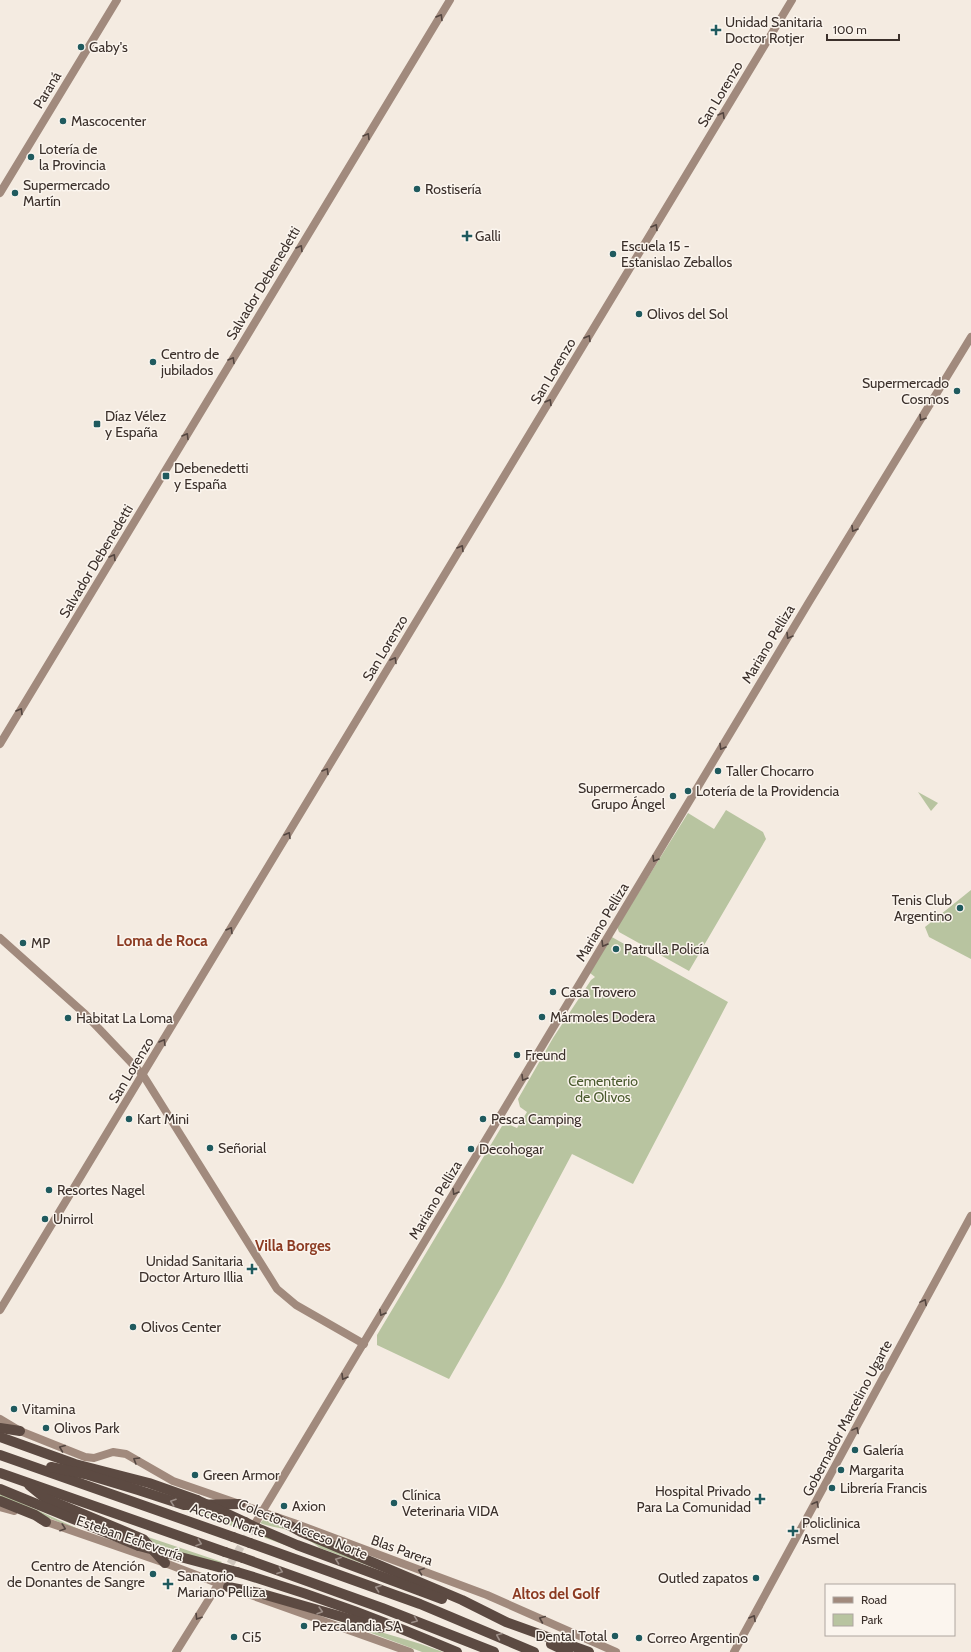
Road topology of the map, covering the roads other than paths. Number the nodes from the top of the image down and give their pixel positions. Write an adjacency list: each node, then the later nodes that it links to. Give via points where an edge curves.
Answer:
1 (117, 0): 4 (street, Paraná)
2 (450, 0): 6 (street, Salvador Debenedetti, one-way to 2)
3 (792, 0): 8 (street, San Lorenzo, one-way to 3)
4 (0, 193)
5 (971, 337): 11 (street, Mariano Pelliza, one-way to 11, via 801,615)
6 (0, 744)
7 (0, 938): 8 (street, via 85,1014)
8 (143, 1075): 10 (street, San Lorenzo); 11 (street, via 277,1289 296,1305)
9 (971, 1216): 41 (street, Gobernador Marcelino Ugarte, one-way to 9)
10 (0, 1310)
11 (364, 1344): 24 (street, Mariano Pelliza, one-way to 24)
12 (0, 1419): 14 (street, Blas Parera)
13 (0, 1428): 14 (highway)
14 (20, 1431): 22 (street, Blas Parera, one-way to 14, via 173,1481 126,1454 113,1452 94,1458 85,1457)
15 (0, 1437): 27 (highway, Colectora Acceso Norte, bridge, via 74,1464 149,1483)
16 (0, 1455): 17 (highway, Acceso Norte)
17 (11, 1458): 22 (highway, one-way to 17, via 184,1505 85,1474); 37 (highway, Acceso Norte, one-way to 17, bridge, via 433,1609)
18 (0, 1473): 19 (highway)
19 (22, 1480): 28 (highway, via 45,1498 143,1539); 36 (highway, one-way to 36, bridge, via 382,1608)
20 (0, 1489): 32 (highway, bridge, via 139,1546 236,1572 411,1632)
21 (0, 1501): 26 (highway)
22 (240, 1504): 24 (street, Blas Parera)
23 (0, 1507): 26 (street, Esteban Echeverría)
24 (262, 1512): 25 (street, Blas Parera); 27 (street, Mariano Pelliza)
25 (276, 1518): 31 (highway, via 301,1532 462,1600); 40 (street, Blas Parera, one-way to 25, via 487,1595)
26 (46, 1522): 28 (street, Esteban Echeverría, one-way to 28)
27 (257, 1525): 31 (highway, Colectora Acceso Norte, one-way to 27, via 297,1545)
28 (165, 1563): 30 (street, Esteban Echeverría)
29 (224, 1575): 30 (street)
30 (223, 1585): 32 (highway, one-way to 32); 33 (street, one-way to 33); 34 (street, Esteban Echeverría)
31 (506, 1622): 38 (highway, Colectora Acceso Norte); 39 (highway)
32 (444, 1646): 35 (highway)
33 (176, 1652)
34 (410, 1652)
35 (457, 1652)
36 (494, 1652)
37 (534, 1652)
38 (568, 1652)
39 (589, 1652)
40 (616, 1652)
41 (734, 1652)

